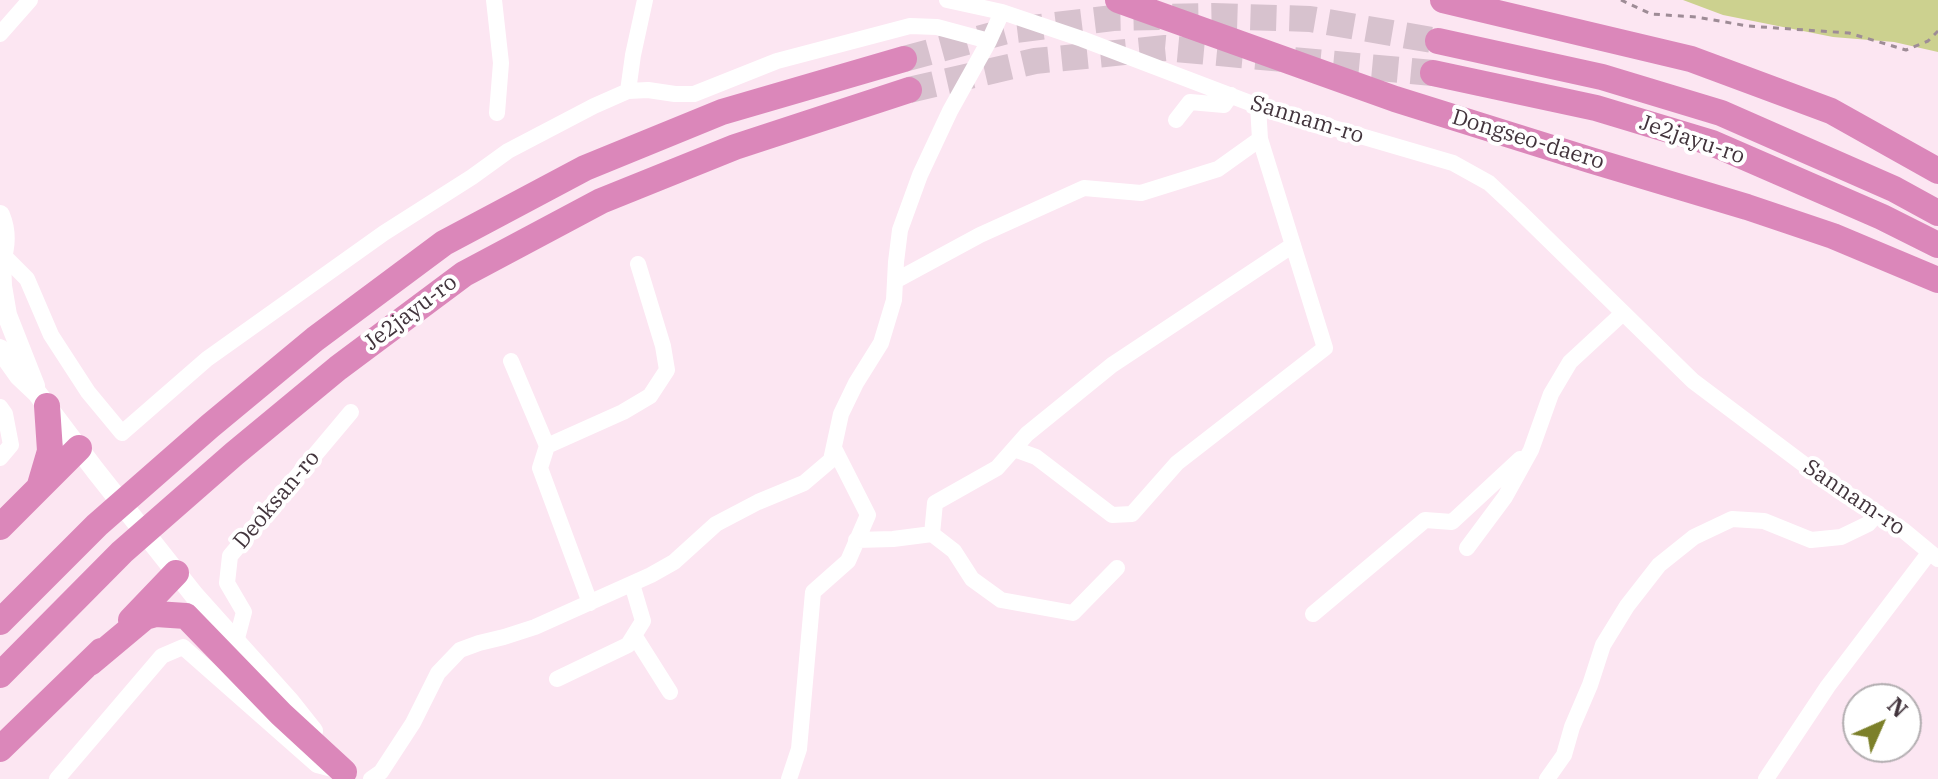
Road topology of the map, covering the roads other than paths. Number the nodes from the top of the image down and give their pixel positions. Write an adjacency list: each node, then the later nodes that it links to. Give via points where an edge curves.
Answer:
1 (30, 0): 8 (street)
2 (494, 0): 17 (street, via 501,63)
3 (645, 0): 14 (street)
4 (947, 0): 7 (street, Sannam-ro)
5 (1118, 0): 27 (highway, Dongseo-daero, via 1395,99 1833,236)
6 (1443, 0): 20 (highway, via 1691,59 1831,111)
7 (1002, 12): 9 (street); 15 (street, Sannam-ro)
8 (0, 34)
9 (989, 41): 14 (street, via 937,27 910,26 777,61 694,94); 28 (street, via 920,175 900,230)
10 (1438, 41): 21 (highway, Je2jayu-ro, via 1602,77 1721,113)
11 (904, 59): 53 (highway, Je2jayu-ro, via 722,112 585,168 444,243 210,426 97,525)
12 (1433, 73): 24 (highway, Je2jayu-ro, via 1596,108 1712,143)
13 (909, 90): 57 (highway, Je2jayu-ro, via 735,147 601,201 464,274 234,454 122,552)
14 (628, 91): 25 (street, via 508,151 384,233 207,359 122,433 51,335 27,279)
15 (1231, 95): 16 (street, Sannam-ro); 18 (street, via 1224,105 1190,102)
16 (1258, 106): 19 (street); 29 (street, Sannam-ro, via 1453,163 1489,183)
17 (497, 113)
18 (1176, 120)
19 (1260, 139): 23 (street); 28 (street, via 1218,169 1141,193 1084,188)
20 (1938, 171)
21 (1938, 213)
22 (0, 215): 25 (street, via 5,233)
23 (1293, 245): 38 (street, via 1112,365); 38 (street, via 1325,348 1177,463 1132,514 1112,515 1036,457)
24 (1938, 245)
25 (1, 260): 32 (street, via 7,315)
26 (638, 264): 35 (street, via 667,370 650,396)
27 (1938, 280)
28 (895, 281): 37 (street, via 881,343 841,414)
29 (1623, 313): 39 (street, via 1570,362 1551,394); 42 (street, Sannam-ro, via 1693,381)
30 (0, 349): 32 (street)
31 (511, 361): 35 (street)
32 (42, 400): 36 (street); 41 (highway, via 50,451)
33 (0, 407): 40 (street, via 11,445)
34 (351, 412): 55 (street, Deoksan-ro, via 230,556 227,583 244,612)
35 (547, 446): 51 (street, via 540,468)
36 (79, 448): 41 (highway); 48 (street)
37 (834, 448): 45 (street, via 868,515); 50 (street, via 831,460 804,483 716,524 674,562)
38 (1014, 449): 44 (street, via 997,468 935,503)
39 (1531, 450): 46 (street); 52 (street, via 1452,522 1425,520)
40 (0, 458)
41 (40, 485): 43 (highway)
42 (1878, 513): 47 (street, Sannam-ro); 66 (street, via 1841,537 1811,540 1764,521 1732,519 1694,537 1659,565 1603,645 1564,755)
43 (0, 527)
44 (932, 534): 45 (street); 49 (street, via 954,551 972,579 1001,600 1073,613)
45 (856, 540): 65 (street, via 848,561 813,592 799,749)
46 (1467, 548)
47 (1934, 556): 62 (street, via 1828,686)
48 (169, 564): 55 (street); 56 (highway)
49 (1117, 568)
50 (632, 584): 51 (street); 54 (street, via 643,621)
51 (590, 603): 64 (street, via 460,650 438,673 413,723)
52 (1313, 614)
53 (0, 622)
54 (634, 635): 58 (street, via 628,645); 59 (street)
55 (236, 642): 61 (street)
56 (90, 663): 60 (highway); 61 (highway, via 145,617 186,616)
57 (0, 675)
58 (557, 679)
59 (670, 692)
60 (0, 749)
61 (347, 775): 63 (street, via 317,765 183,647 162,656)
62 (1773, 776)
63 (57, 779)
64 (371, 779)
65 (789, 779)
66 (1547, 779)

